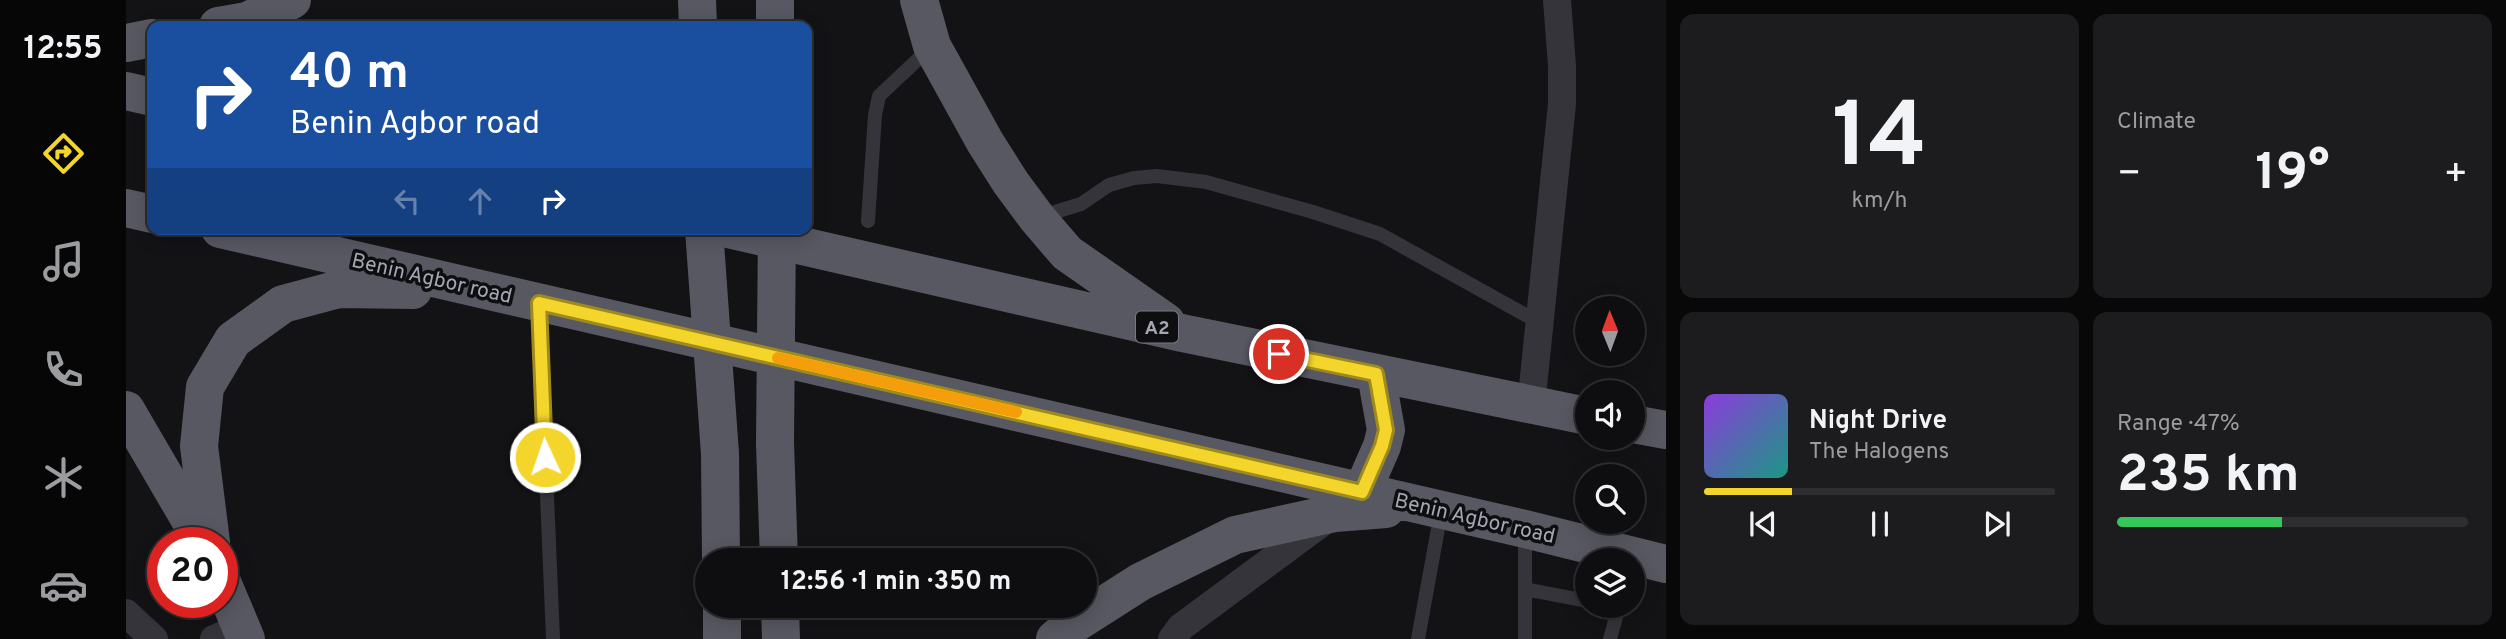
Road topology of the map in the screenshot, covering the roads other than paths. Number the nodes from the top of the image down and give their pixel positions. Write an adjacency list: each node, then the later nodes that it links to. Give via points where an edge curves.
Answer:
1 (292, 0): 6 (highway)
2 (697, 0): 7 (highway)
3 (775, 0): 8 (highway)
4 (919, 0): 11 (highway)
5 (1556, 0): 24 (street, via 1562,104)
6 (247, 21)
7 (698, 21)
8 (775, 21)
9 (147, 39): 10 (highway)
10 (126, 43)
11 (932, 46): 16 (highway, via 985,142); 17 (lane, via 879,96)
12 (126, 92): 13 (highway)
13 (147, 96)
14 (126, 208): 15 (highway)
15 (147, 213)
16 (1037, 218): 24 (lane, via 1081,204 1109,185 1134,178 1206,182 1380,234); 25 (highway, via 1067,253)
17 (868, 221)
18 (246, 235): 22 (highway, Benin Agbor road)
19 (704, 235): 37 (highway, bridge, via 720,454)
20 (754, 235): 25 (highway, A2)
21 (777, 235): 38 (highway, bridge)
22 (483, 290): 23 (highway, Benin Agbor road); 35 (highway, via 339,289 283,304 233,340 205,387 200,446)
23 (539, 303): 32 (highway, Benin Agbor road); 47 (lane)
24 (1540, 323): 27 (street)
25 (1182, 333): 26 (highway, A2)
26 (1376, 374): 27 (highway, A2); 32 (highway, via 1386,430 1382,446)
27 (1531, 406): 29 (highway, A2)
28 (126, 410): 34 (highway)
29 (1575, 414)
30 (1645, 426): 31 (highway)
31 (1666, 430)
32 (1348, 502): 33 (highway, Benin Agbor road); 50 (highway, via 1235,536 1140,582); 51 (street, via 1181,627)
33 (1432, 508): 36 (highway, Benin Agbor road); 52 (lane)
34 (194, 527)
35 (209, 527)
36 (1525, 529): 39 (highway, Benin Agbor road); 40 (lane)
37 (721, 548)
38 (779, 548)
39 (1598, 548)
40 (1525, 589): 41 (lane); 53 (lane)
41 (1575, 599)
42 (126, 613): 46 (street)
43 (722, 618): 48 (highway)
44 (780, 618): 49 (highway)
45 (1613, 618): 54 (lane)
46 (154, 639)
47 (553, 639)
48 (722, 639)
49 (781, 639)
50 (1055, 639)
51 (1172, 639)
52 (1418, 639)
53 (1525, 639)
54 (1609, 639)

